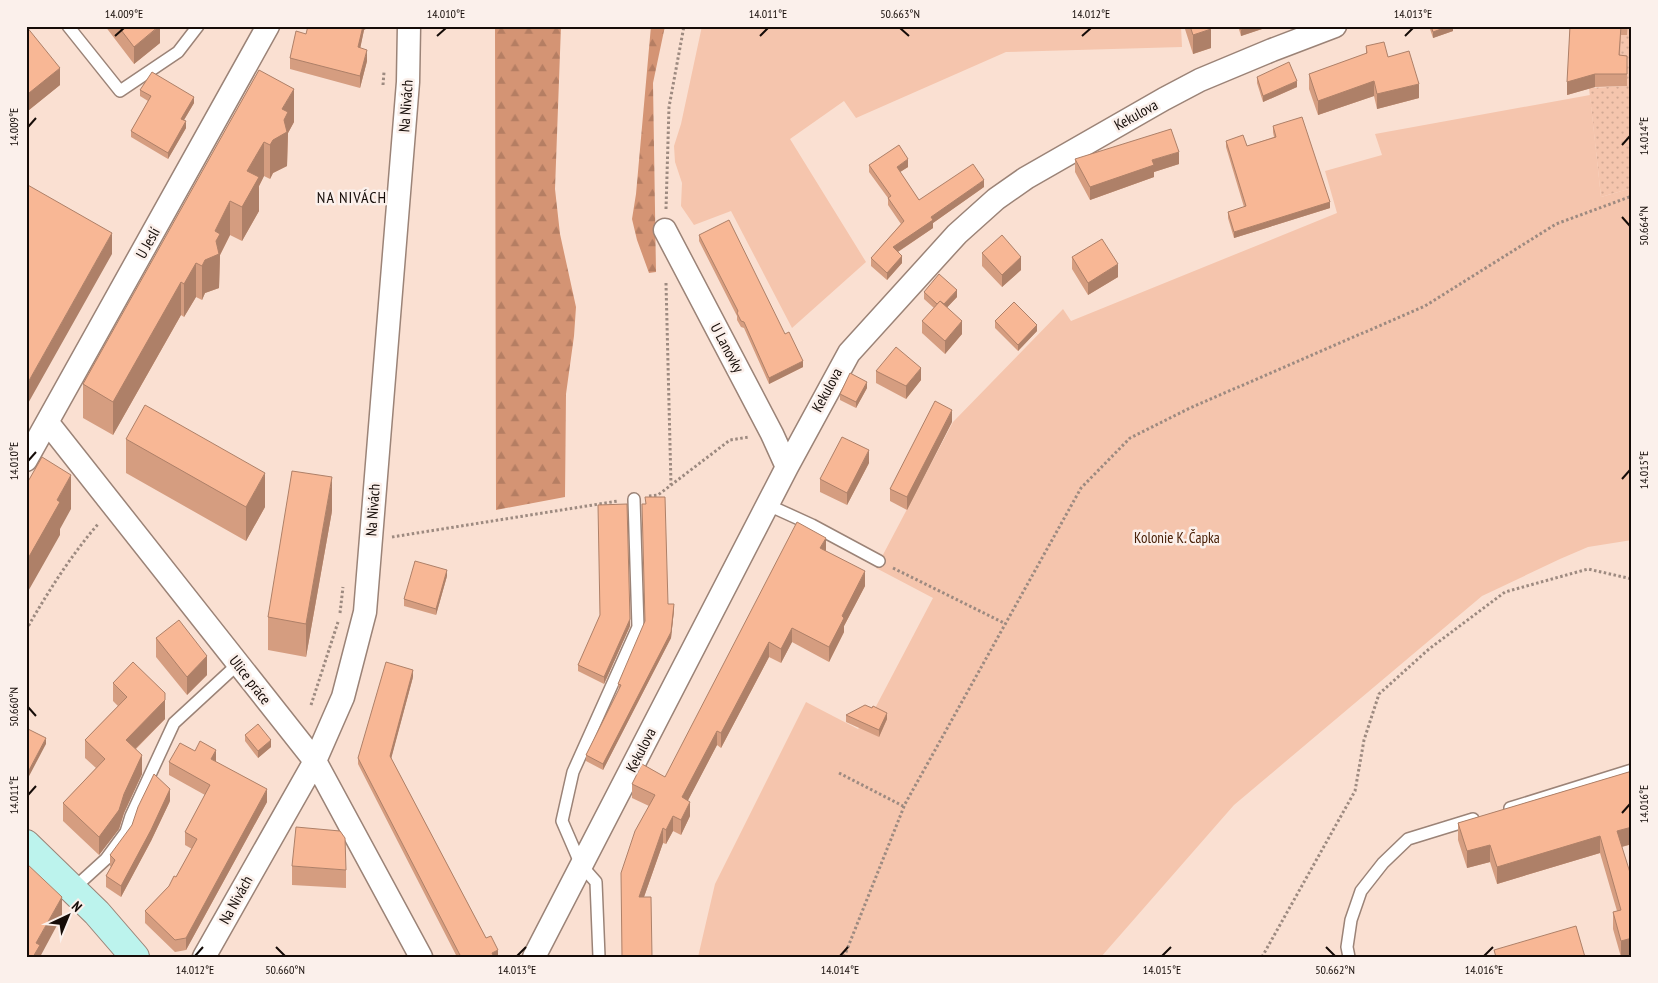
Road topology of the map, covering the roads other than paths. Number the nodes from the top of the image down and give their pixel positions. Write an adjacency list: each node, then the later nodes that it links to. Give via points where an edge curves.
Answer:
1 (68, 26): 2 (lane, via 120,91 178,52)
2 (198, 26)
3 (268, 26): 7 (street, U Jeslí)
4 (409, 26): 14 (street, Na Nivách, via 408,82 365,612 343,697)
5 (1335, 26): 9 (street, Kekulova, via 1200,80 1060,157 996,199 957,234 849,353)
6 (665, 230): 9 (street, U Lanovky)
7 (48, 423): 8 (street, U Jeslí); 13 (street, Ulice práce)
8 (26, 460)
9 (787, 467): 11 (street, Kekulova)
10 (634, 498): 19 (lane, via 638,627 573,772 562,821)
11 (768, 505): 12 (lane); 19 (street, Kekulova)
12 (879, 561)
13 (238, 664): 14 (street, Ulice práce); 20 (lane, via 174,723 126,832 106,859)
14 (315, 761): 22 (street, Na Nivách); 23 (street, Ulice práce)
15 (1632, 770): 16 (lane)
16 (1502, 810)
17 (1483, 816): 26 (lane, via 1408,839 1383,863 1361,891 1351,920 1347,947)
18 (26, 844): 20 (street)
19 (581, 865): 24 (street, Kekulova); 25 (lane, via 596,882)
20 (73, 889): 21 (street)
21 (136, 957)
22 (204, 957)
23 (421, 957)
24 (534, 957)
25 (599, 957)
26 (1349, 957)

